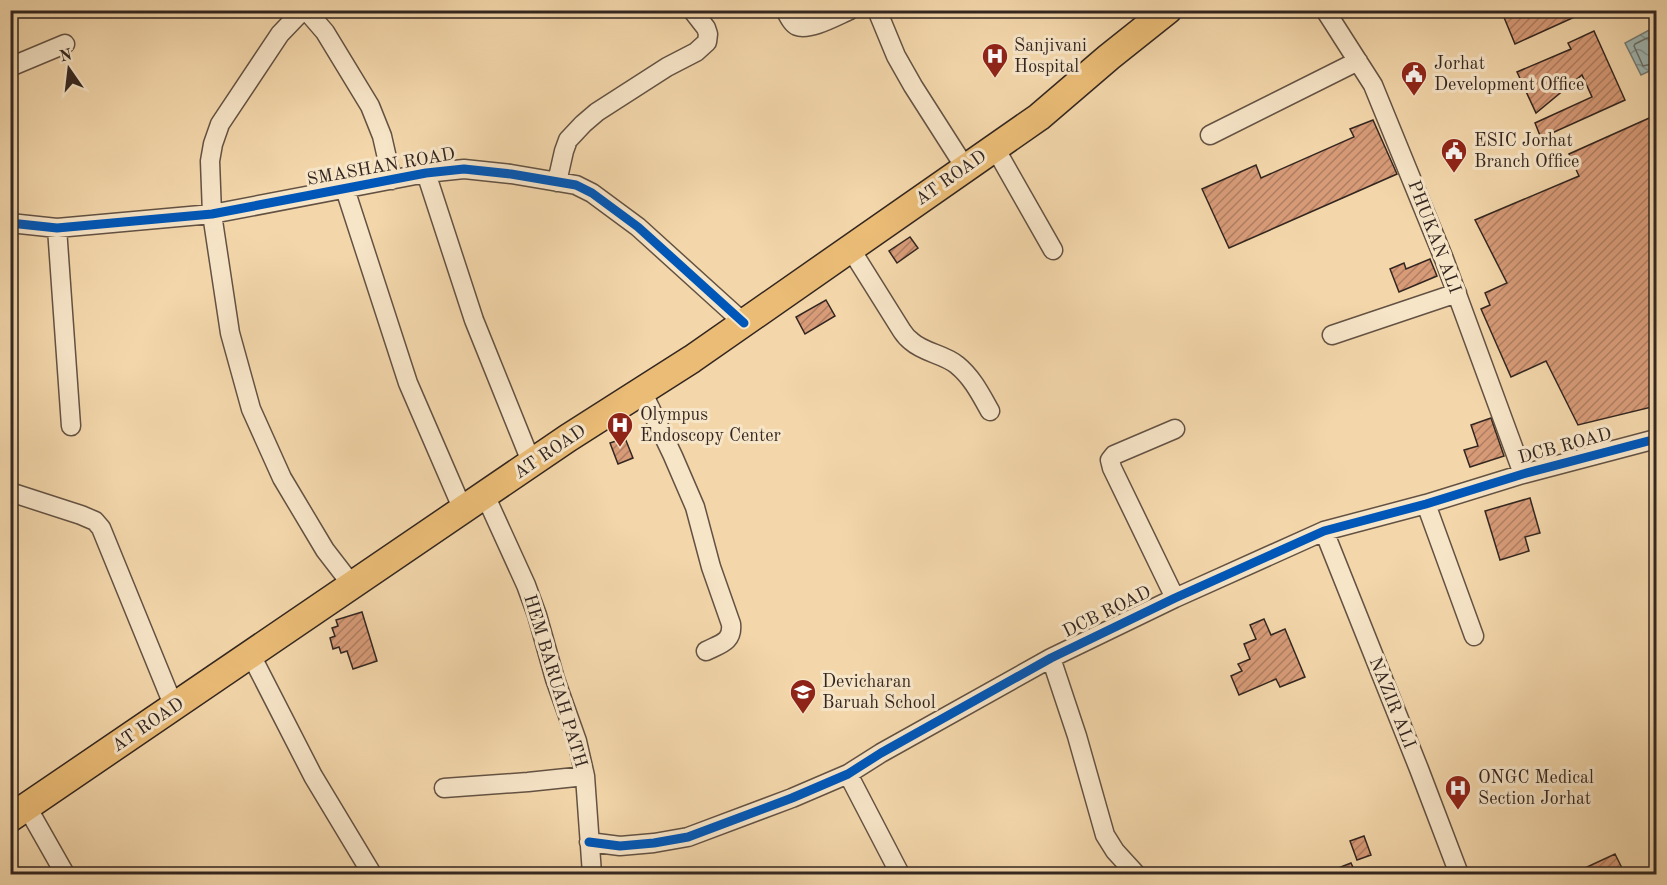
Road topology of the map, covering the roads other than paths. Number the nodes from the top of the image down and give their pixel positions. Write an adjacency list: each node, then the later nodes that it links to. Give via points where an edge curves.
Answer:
1 (287, 10): 9 (street)
2 (304, 10): 9 (street); 17 (street, via 325,32 370,106)
3 (693, 10): 18 (street, via 708,34 707,42 583,124 568,140)
4 (785, 10): 5 (street, via 797,26 803,27)
5 (850, 10)
6 (877, 10): 15 (street, via 913,86)
7 (1168, 10): 14 (highway, AT ROAD, via 1039,117)
8 (1325, 10): 11 (street, PHUKAN ALI)
9 (280, 34): 20 (street, via 220,124 210,161)
10 (65, 44): 12 (street)
11 (1358, 61): 13 (street); 25 (street, PHUKAN ALI, via 1373,85)
12 (10, 67)
13 (1210, 135)
14 (995, 148): 15 (highway, AT ROAD); 24 (street)
15 (966, 169): 23 (highway, AT ROAD)
16 (426, 173): 17 (street, SMASHAN ROAD); 18 (street, SMASHAN ROAD, via 464,169); 33 (street, via 474,320)
17 (392, 180): 19 (street, SMASHAN ROAD)
18 (557, 182): 26 (street, SMASHAN ROAD, via 592,193 638,227)
19 (345, 189): 20 (street, SMASHAN ROAD); 36 (street, HEM BARUAH PATH, via 408,383)
20 (212, 214): 22 (street, SMASHAN ROAD); 39 (street, via 230,333 250,409 282,478)
21 (10, 223): 22 (street, SMASHAN ROAD)
22 (57, 228): 30 (street)
23 (850, 248): 26 (highway, AT ROAD); 29 (street, via 910,341 957,365)
24 (1053, 250)
25 (1457, 293): 27 (street); 34 (street, PHUKAN ALI)
26 (744, 323): 28 (highway, AT ROAD)
27 (1332, 335)
28 (642, 391): 33 (highway, AT ROAD); 42 (street, via 695,507 731,624 728,640)
29 (990, 411)
30 (71, 426)
31 (1175, 429): 40 (street, via 1110,460)
32 (1656, 439): 34 (street, DCB ROAD)
33 (532, 464): 36 (highway, AT ROAD)
34 (1523, 474): 37 (street, DCB ROAD)
35 (10, 492): 45 (street, via 81,515 101,528)
36 (474, 503): 39 (highway, AT ROAD); 47 (street, HEM BARUAH PATH, via 526,585)
37 (1426, 504): 38 (street, DCB ROAD); 41 (street)
38 (1324, 531): 40 (street, DCB ROAD); 56 (street, NAZIR ALI)
39 (351, 585): 43 (highway, AT ROAD)
40 (1175, 597): 44 (street, DCB ROAD)
41 (1474, 636)
42 (706, 651)
43 (251, 655): 45 (highway, AT ROAD); 52 (street, via 313,776)
44 (1051, 658): 46 (street, DCB ROAD); 55 (street, via 1105,835)
45 (174, 707): 49 (highway, AT ROAD)
46 (848, 774): 50 (street, DCB ROAD, via 688,837 620,846); 54 (street)
47 (585, 776): 48 (street); 50 (street, HEM BARUAH PATH)
48 (444, 788)
49 (19, 813): 51 (street)
50 (589, 842): 53 (street, HEM BARUAH PATH)
51 (65, 874)
52 (372, 874)
53 (592, 874)
54 (900, 874)
55 (1136, 874)
56 (1459, 874)

